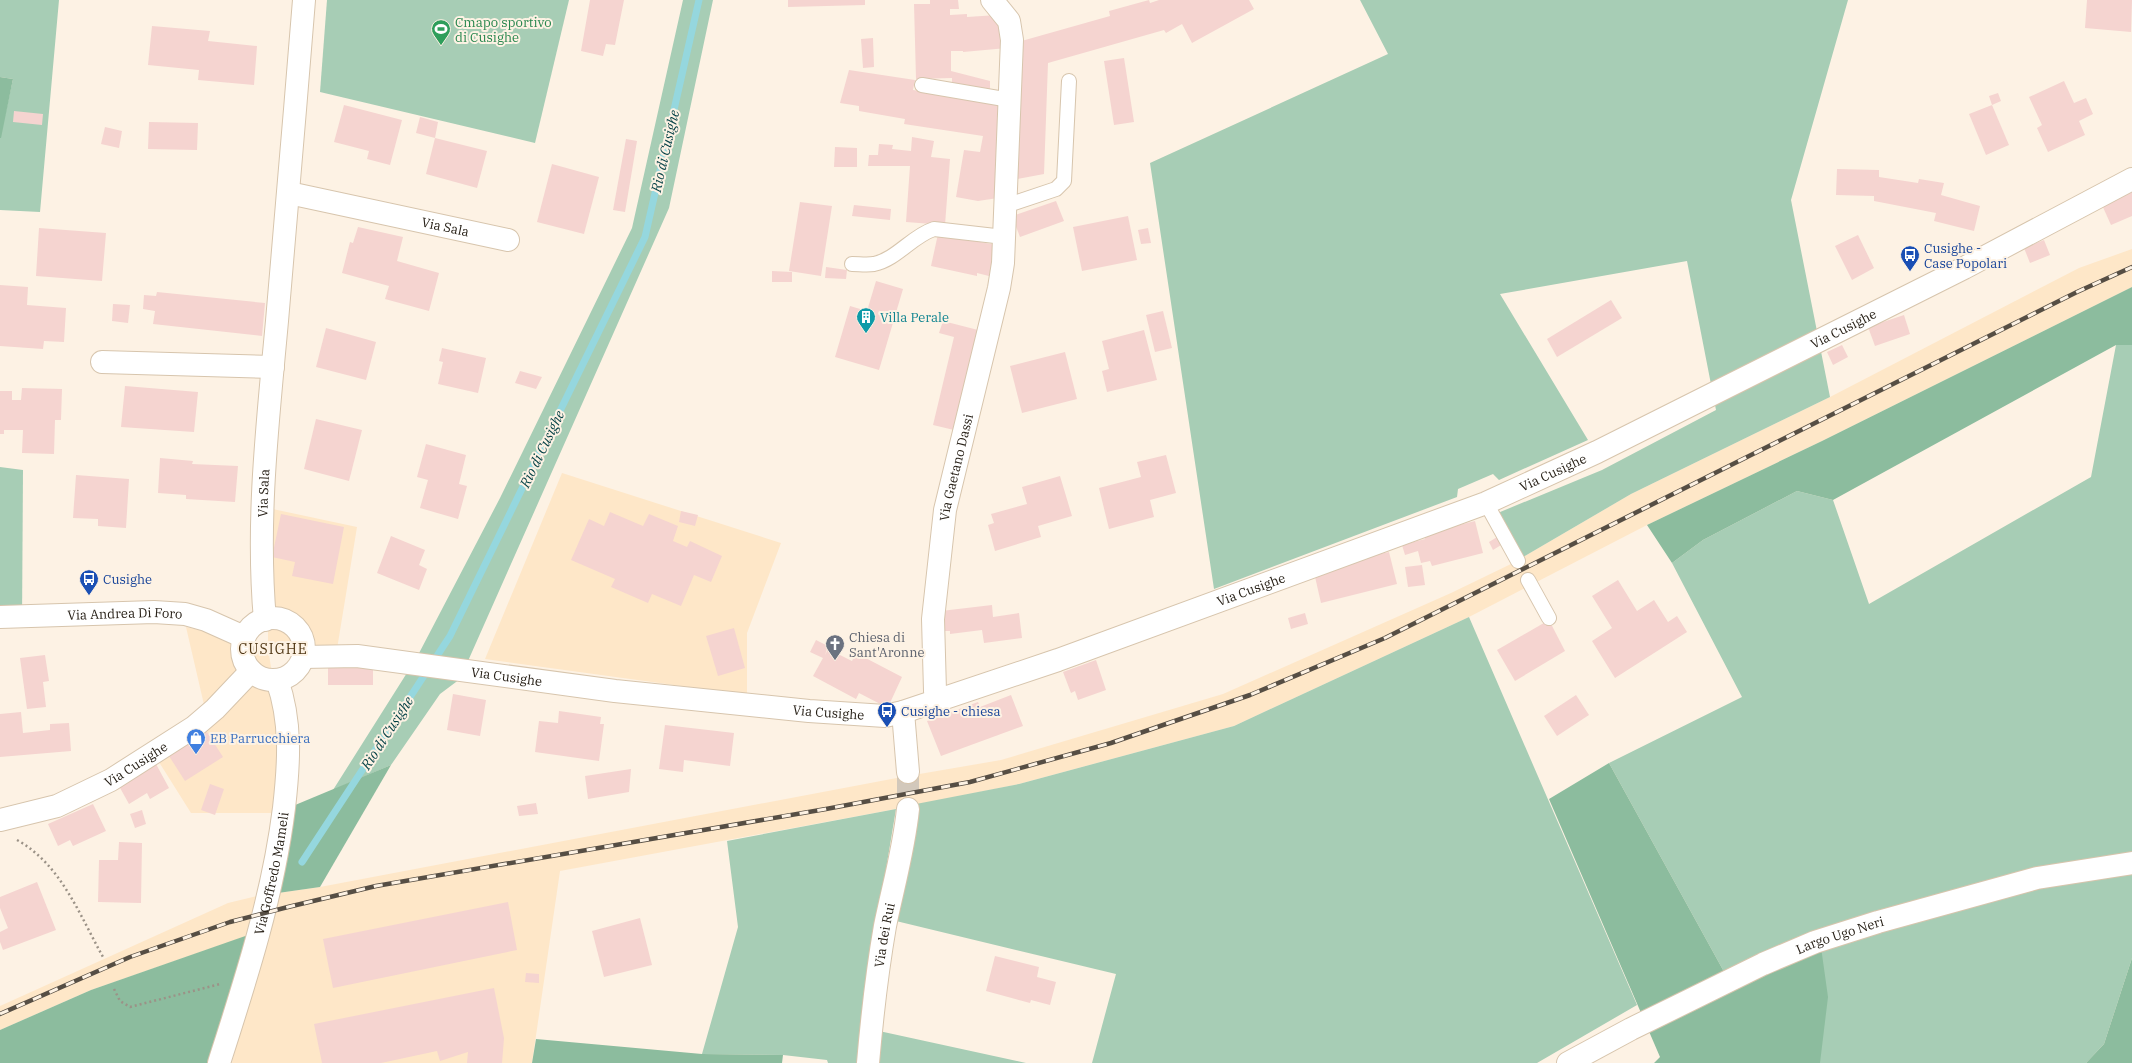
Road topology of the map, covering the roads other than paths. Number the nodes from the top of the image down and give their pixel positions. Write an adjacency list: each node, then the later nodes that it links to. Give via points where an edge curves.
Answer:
1 (304, 0): 7 (street, Via Sala)
2 (992, 0): 5 (street, Via Gaetano Dassi, via 1005,14 1011,30)
3 (1069, 81): 8 (lane, via 1064,181 1056,190)
4 (922, 85): 5 (lane)
5 (1010, 100): 8 (street, Via Gaetano Dassi)
6 (2132, 180): 14 (street, Via Cusighe, via 1964,268 1597,452)
7 (289, 194): 10 (street, Via Sala); 13 (street, Via Sala)
8 (1005, 206): 9 (street, Via Gaetano Dassi)
9 (1004, 237): 11 (lane, via 934,229 923,232 885,260 874,264); 24 (street, Via Gaetano Dassi, via 1002,275 945,510 933,619 935,691)
10 (508, 240)
11 (852, 264)
12 (102, 362): 13 (street)
13 (273, 367): 19 (street, Via Sala, via 262,485 262,591)
14 (1486, 503): 15 (lane); 24 (street, Via Cusighe, via 1058,660)
15 (1518, 560)
16 (1528, 580): 18 (lane)
17 (0, 617): 20 (street, Via Andrea Di Foro, via 154,612 185,614 206,620)
18 (1549, 618)
19 (265, 620): 20 (street, via 249,630); 21 (street, via 286,621 294,627 301,636)
20 (244, 638): 22 (street, via 243,655)
21 (303, 657): 23 (street, via 294,672); 25 (street, Via Cusighe, via 357,656 615,691 809,711 885,716)
22 (251, 671): 23 (street, via 268,680); 28 (street, Via Cusighe, via 194,727 111,780)
23 (277, 680): 30 (street, Via Goffredo Mameli, via 284,701 289,744 282,827 258,940)
24 (938, 701): 25 (street, Via Cusighe)
25 (903, 712): 26 (street)
26 (908, 772)
27 (908, 809): 31 (street, Via dei Rui, via 905,838 875,982)
28 (6, 828)
29 (2132, 863): 32 (street, Largo Ugo Neri, via 2037,878 1815,942 1763,964)
30 (220, 1063)
31 (868, 1063)
32 (1568, 1063)

